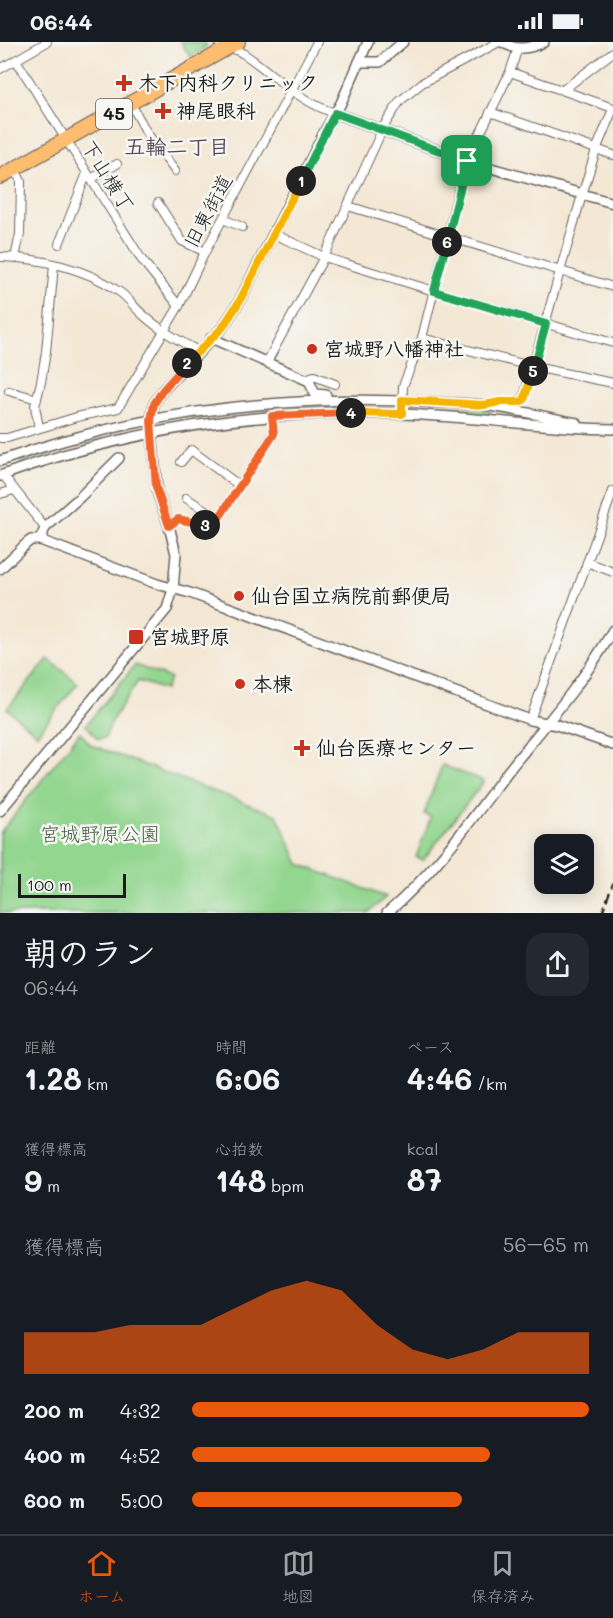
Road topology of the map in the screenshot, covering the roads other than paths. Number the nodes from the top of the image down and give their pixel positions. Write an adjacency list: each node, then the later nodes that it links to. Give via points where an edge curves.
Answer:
1 (47, 42): 10 (street)
2 (317, 42): 14 (street, 旧東街道)
3 (368, 42): 11 (street)
4 (403, 42): 11 (street, via 380,62)
5 (500, 42): 8 (street); 20 (street, via 410,91)
6 (544, 42): 8 (street)
7 (228, 44): 14 (street); 16 (highway, 45)
8 (518, 48): 13 (street)
9 (613, 52): 15 (street)
10 (15, 60): 12 (street); 21 (street, 下山横丁)
11 (359, 62): 19 (street)
12 (0, 69)
13 (510, 72): 15 (street); 18 (street)
14 (292, 90): 19 (street); 34 (street, 旧東街道)
15 (563, 90): 17 (street)
16 (131, 104): 21 (highway, 45); 27 (street, via 151,140)
17 (613, 108): 22 (street)
18 (490, 112): 22 (street); 24 (street)
19 (335, 113): 20 (street); 36 (street)
20 (382, 130): 24 (street); 33 (street)
21 (66, 141): 26 (highway, 45); 28 (street, 下山横丁)
22 (596, 150): 23 (street); 30 (street)
23 (613, 155)
24 (467, 161): 30 (street); 37 (street)
25 (117, 164): 28 (street)
26 (15, 169): 29 (highway, 45); 42 (street, via 21,182 20,234)
27 (175, 171)
28 (89, 176): 38 (street); 47 (street, 下山横丁, via 141,260)
29 (0, 177)
30 (582, 195): 32 (street); 44 (street)
31 (158, 203): 39 (street, via 182,241)
32 (613, 203)
33 (348, 206): 37 (street); 41 (street)
34 (223, 219): 35 (street); 39 (street, 旧東街道)
35 (242, 227)
36 (274, 234): 41 (street); 50 (street, via 239,302)
37 (448, 236): 44 (street); 46 (street)
38 (59, 244)
39 (205, 252): 47 (street, 旧東街道)
40 (0, 257): 42 (street)
41 (324, 257): 46 (street); 54 (street)
42 (15, 258): 43 (street)
43 (54, 265): 49 (street, via 83,273 120,291); 60 (street, via 46,352)
44 (560, 272): 45 (street); 48 (street)
45 (613, 287)
46 (434, 291): 48 (street); 51 (street)
47 (179, 306): 49 (street, 旧東街道)
48 (546, 324): 52 (street); 55 (street)
49 (163, 331): 53 (street); 68 (street, 旧東街道, via 118,408)
50 (211, 338): 53 (street); 54 (street)
51 (422, 338): 55 (street); 62 (street, via 403,386)
52 (613, 343)
53 (198, 351): 67 (street, via 162,391)
54 (267, 362): 56 (street)
55 (534, 367): 57 (street); 64 (street, via 524,400)
56 (305, 379): 58 (street, via 314,376); 61 (street, via 315,394); 63 (street, via 307,392 303,396)
57 (613, 383)
58 (335, 384)
59 (9, 391): 60 (street)
60 (37, 399): 68 (street)
61 (353, 399): 62 (street); 63 (street)
62 (402, 400): 64 (street); 65 (street)
63 (251, 404): 67 (street)
64 (484, 405): 69 (street)
65 (402, 414): 66 (street); 69 (street)
66 (272, 416): 71 (street); 77 (street, via 274,434)
67 (151, 420): 71 (street); 74 (street)
68 (39, 429): 72 (street, 旧東街道)
69 (601, 429): 70 (street)
70 (613, 429)
71 (152, 434): 76 (street); 83 (street, via 157,491)
72 (0, 438)
73 (119, 458): 84 (street)
74 (0, 461)
75 (181, 462): 77 (street, via 191,450)
76 (2, 475): 78 (street)
77 (240, 486): 82 (street)
78 (14, 490): 80 (street); 84 (street)
79 (613, 491): 86 (street)
80 (0, 494)
81 (186, 498): 82 (street)
82 (218, 518): 83 (street, via 213,527 178,519)
83 (169, 526): 89 (street, via 176,554)
84 (45, 528): 85 (street)
85 (40, 540): 87 (street, via 31,540); 89 (street)
86 (587, 562): 88 (street); 91 (street)
87 (0, 569)
88 (613, 572)
89 (173, 588): 91 (street); 94 (street, via 166,609)
90 (613, 630): 92 (street)
91 (530, 720): 92 (street)
92 (546, 723): 93 (street); 95 (street, via 422,881)
93 (613, 745)
94 (0, 810)
95 (387, 913)

